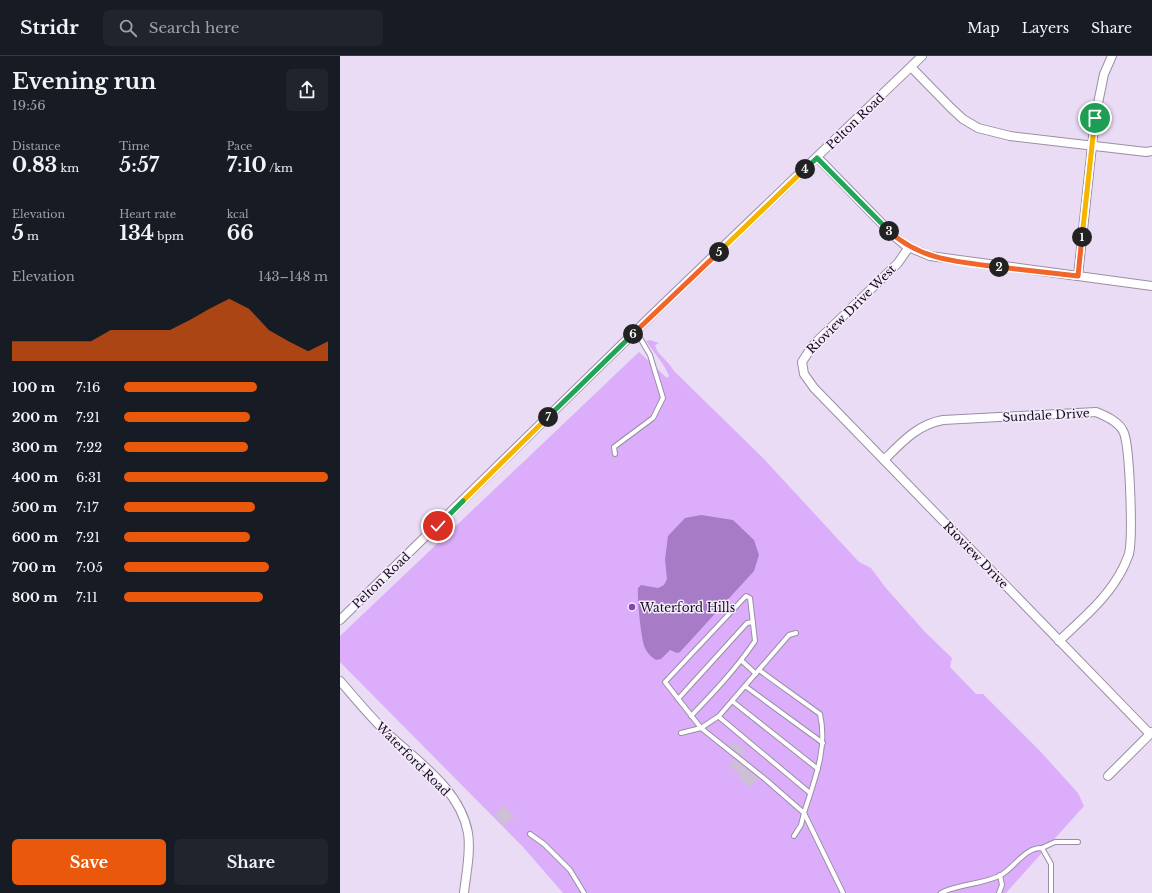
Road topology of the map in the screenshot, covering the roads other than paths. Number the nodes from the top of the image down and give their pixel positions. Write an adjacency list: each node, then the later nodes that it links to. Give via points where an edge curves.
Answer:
1 (922, 56): 3 (street, Pelton Road)
2 (1112, 56): 4 (street, via 1104,74 1095,118)
3 (911, 67): 4 (street, via 959,115 978,128 1010,136); 6 (street, Pelton Road)
4 (1093, 146): 5 (street); 8 (street)
5 (1152, 151)
6 (817, 158): 7 (street, via 874,216); 10 (street, Pelton Road)
7 (909, 247): 8 (street, via 930,256); 11 (street, Rioview Drive West, via 898,263 809,350 802,362)
8 (1078, 276): 9 (street)
9 (1152, 286)
10 (636, 331): 12 (lane, via 650,355 663,398 653,418 614,446); 14 (street, Pelton Road)
11 (804, 374): 13 (street, Rioview Drive, via 814,388)
12 (615, 454)
13 (884, 460): 17 (street, Rioview Drive); 17 (street, Sundale Drive, via 899,444 924,425 943,420 1096,412 1115,422 1124,432 1127,448 1129,554 1105,597)
14 (340, 620)
15 (753, 622): 18 (lane, via 755,641); 22 (lane, via 747,623); 22 (lane, via 750,598 746,596 665,682)
16 (796, 633): 19 (lane, via 789,635)
17 (1059, 641): 28 (street, Rioview Drive)
18 (742, 661): 19 (lane); 24 (lane)
19 (758, 672): 21 (lane); 29 (lane, via 820,714)
20 (340, 681): 39 (street, Waterford Road, via 383,729 436,778 461,812 469,844)
21 (745, 686): 23 (lane); 29 (lane)
22 (678, 699): 24 (lane)
23 (732, 701): 25 (lane); 30 (lane)
24 (691, 716): 26 (lane)
25 (719, 717): 26 (lane); 32 (lane)
26 (701, 728): 27 (lane); 33 (lane)
27 (681, 733)
28 (1151, 733): 31 (street)
29 (823, 743): 30 (lane)
30 (818, 769): 32 (lane)
31 (1108, 776)
32 (810, 793): 33 (lane)
33 (804, 813): 35 (lane, via 801,825); 41 (lane)
34 (530, 834): 40 (lane, via 570,870)
35 (794, 836)
36 (1078, 842): 37 (lane, via 1055,842)
37 (1042, 848): 38 (lane, via 1030,851); 44 (lane, via 1051,864)
38 (1000, 875): 42 (lane); 43 (lane, via 1002,885)
39 (464, 893)
40 (584, 893)
41 (843, 893)
42 (941, 893)
43 (999, 893)
44 (1051, 893)

